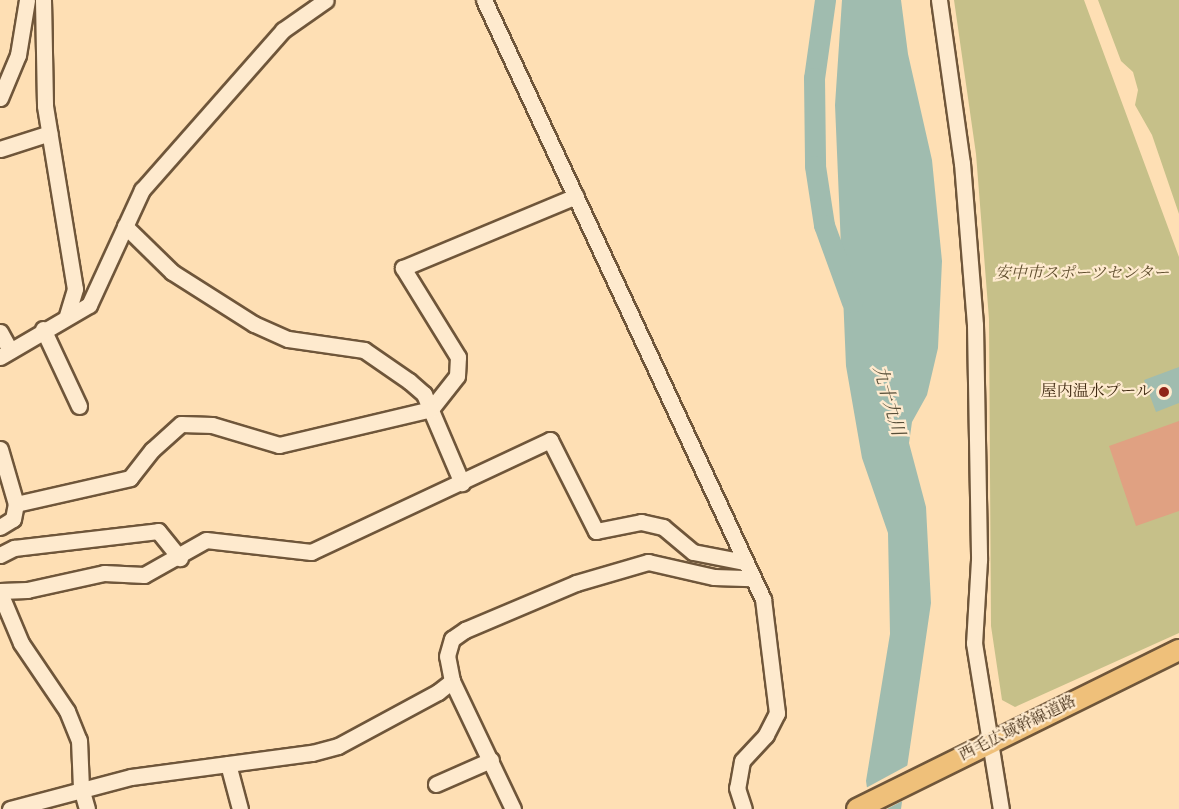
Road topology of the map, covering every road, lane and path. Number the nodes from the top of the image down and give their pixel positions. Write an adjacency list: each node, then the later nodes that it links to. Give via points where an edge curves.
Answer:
1 (27, 0): 6 (street, via 18,56)
2 (43, 0): 7 (street)
3 (326, 0): 10 (street, via 283,30 225,91 142,190)
4 (484, 0): 9 (street)
5 (939, 0): 28 (street, via 962,163 975,325 979,560 975,643)
6 (0, 98)
7 (50, 133): 8 (street); 11 (street, via 75,289)
8 (0, 149)
9 (576, 196): 16 (street, via 403,268 458,357 457,376); 23 (street)
10 (124, 226): 11 (street, via 89,305); 16 (street, via 172,272 254,324 288,339 364,350 424,394)
11 (68, 315): 12 (street)
12 (43, 329): 14 (street); 15 (street)
13 (0, 332): 14 (street)
14 (5, 353)
15 (80, 406)
16 (431, 410): 18 (street); 19 (street, via 279,445 212,425 181,424 152,450 130,478)
17 (0, 449): 19 (street)
18 (462, 483): 22 (street, via 311,552 206,540); 23 (street, via 550,440 596,531 641,522 663,527 693,552)
19 (16, 504): 20 (street, via 13,519)
20 (0, 527)
21 (0, 555): 22 (street, via 14,548 158,531)
22 (180, 558): 25 (street, via 144,575 104,573)
23 (745, 562): 24 (street)
24 (752, 578): 27 (street, via 714,577 648,562 576,583 452,639 447,656); 37 (street, via 763,599 777,713 766,735 742,760 737,788)
25 (0, 592): 32 (street, via 21,643 67,711 79,740)
26 (1179, 650): 28 (main road, 西毛広域幹線道路)
27 (452, 681): 29 (street); 30 (street, via 338,746)
28 (988, 744): 38 (main road, 西毛広域幹線道路); 39 (street)
29 (491, 760): 31 (street); 36 (street)
30 (228, 764): 32 (street); 35 (street)
31 (436, 784)
32 (81, 788): 33 (street); 34 (street)
33 (10, 809)
34 (87, 809)
35 (240, 809)
36 (513, 809)
37 (744, 809)
38 (857, 809)
39 (1001, 809)

